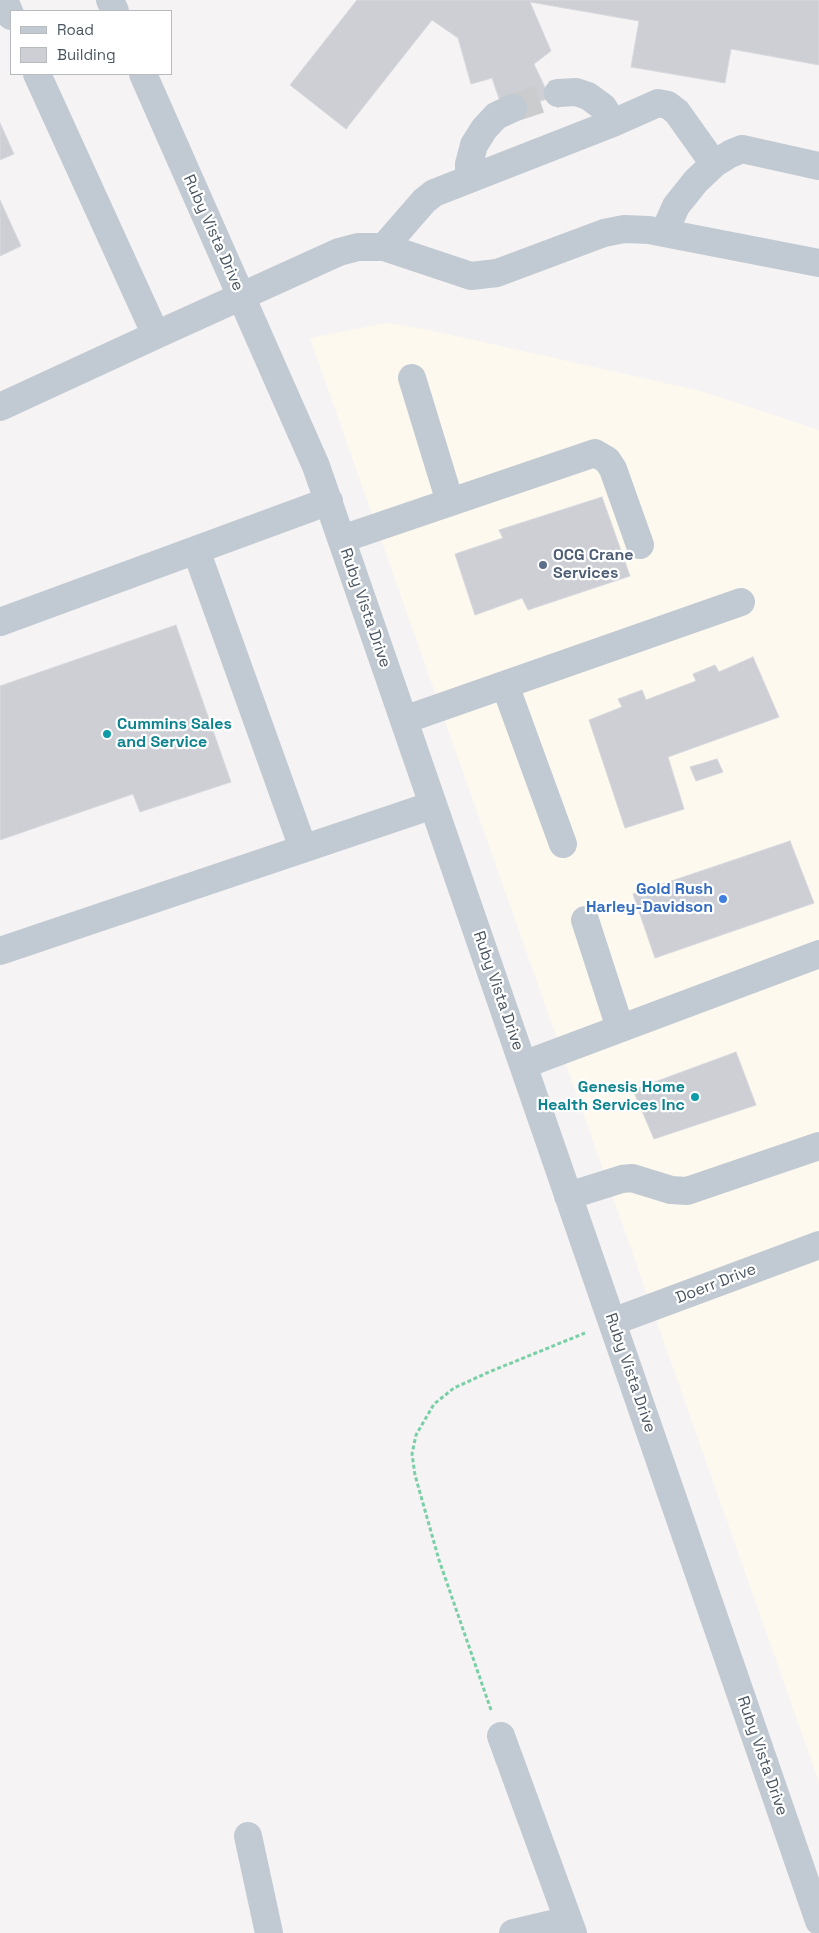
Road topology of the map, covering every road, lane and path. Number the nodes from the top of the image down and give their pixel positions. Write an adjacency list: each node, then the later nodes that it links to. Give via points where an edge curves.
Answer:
1 (4, 0): 2 (street)
2 (10, 14)
3 (37, 75): 15 (street)
4 (143, 75): 14 (street, Ruby Vista Drive)
5 (558, 93): 7 (street, via 576,92 588,96 603,107)
6 (513, 108): 10 (street, via 496,116 474,145)
7 (613, 123): 8 (street, via 658,103 668,105 677,112); 10 (street)
8 (714, 164): 9 (street, via 742,149); 11 (street, via 676,206)
9 (819, 166)
10 (469, 179): 12 (street, via 434,193 424,201)
11 (664, 233): 12 (street, via 624,229 604,233 497,273 471,276); 13 (street)
12 (384, 247): 14 (street, via 358,247 339,252)
13 (819, 263)
14 (241, 295): 15 (street); 18 (street, Ruby Vista Drive)
15 (156, 335): 17 (street)
16 (412, 378): 19 (street)
17 (0, 407)
18 (329, 501): 20 (street, Ruby Vista Drive); 22 (street)
19 (450, 502): 20 (street); 21 (street, via 596,453 613,469)
20 (342, 539): 26 (street, Ruby Vista Drive)
21 (640, 545)
22 (196, 550): 24 (street); 29 (street)
23 (741, 602): 25 (street)
24 (0, 622)
25 (505, 685): 26 (street); 28 (street)
26 (404, 720): 27 (street, Ruby Vista Drive)
27 (433, 805): 29 (street); 34 (street, Ruby Vista Drive)
28 (563, 844)
29 (304, 848): 31 (street)
30 (585, 920): 33 (street)
31 (0, 951)
32 (819, 954): 33 (street)
33 (620, 1028): 34 (street)
34 (523, 1065): 36 (street, Ruby Vista Drive)
35 (819, 1146): 36 (street, via 687,1191 671,1190 632,1178)
36 (568, 1196): 38 (street, Ruby Vista Drive)
37 (819, 1245): 38 (street, Doerr Drive)
38 (612, 1322): 39 (path, via 454,1388 434,1404 416,1435 412,1454 415,1475 439,1560); 41 (street, Ruby Vista Drive)
39 (501, 1736): 42 (street)
40 (248, 1836): 43 (street)
41 (819, 1921)
42 (571, 1926): 44 (street)
43 (269, 1933)
44 (513, 1933)

